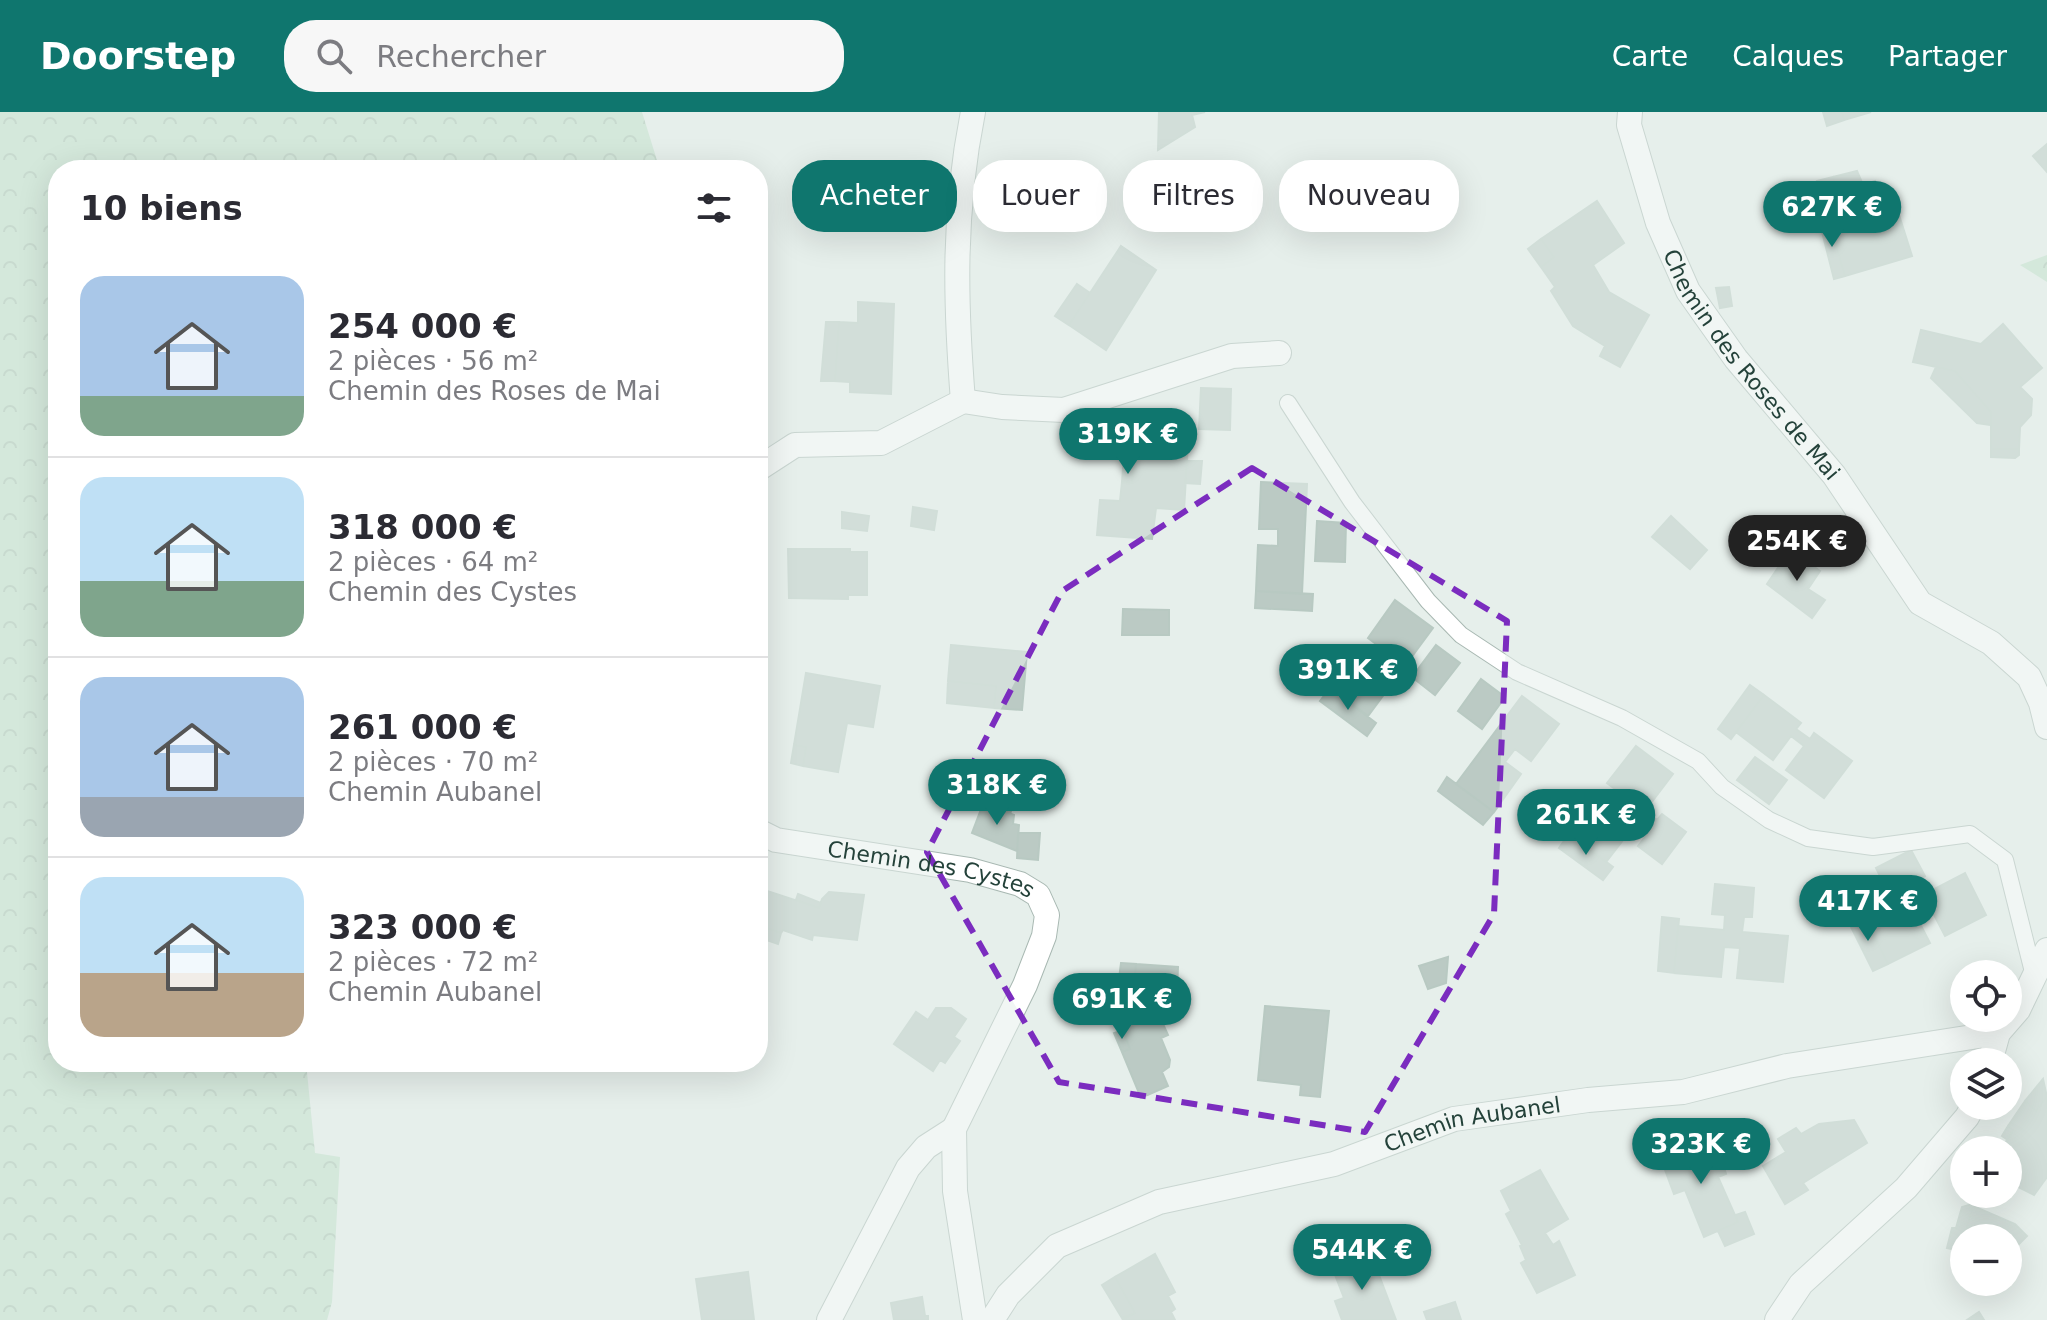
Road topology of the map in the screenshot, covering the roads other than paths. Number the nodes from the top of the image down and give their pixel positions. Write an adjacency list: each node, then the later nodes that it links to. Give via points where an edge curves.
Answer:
1 (973, 112): 4 (street, via 956,244)
2 (1630, 112): 7 (street, Chemin des Roses de Mai, via 1629,125 1658,223 1688,291 1736,359 1834,475 1920,603 1991,643 2029,677)
3 (1279, 353): 4 (street, via 1232,356 1064,410)
4 (963, 401): 6 (street, via 881,443 795,445)
5 (1288, 403): 10 (lane, via 1352,502 1461,635 1517,672 1622,718 1698,761 1722,787 1769,820 1808,838 1873,847 1970,834 2005,860)
6 (768, 463)
7 (2047, 727)
8 (768, 836): 14 (street, Chemin des Cystes, via 970,870 1020,884 1038,895 1047,915 1044,936)
9 (2047, 950): 10 (street)
10 (2034, 976): 11 (street, via 2018,1010)
11 (1998, 1033): 12 (street); 17 (street, Chemin Aubanel, via 1787,1066 1683,1092 1454,1119 1334,1164 1159,1202 1057,1246 1008,1295)
12 (1994, 1048)
13 (1964, 1120): 18 (street, via 1906,1188 1801,1284)
14 (954, 1129): 15 (street, via 926,1147 908,1168); 16 (street, Chemin des Cystes, via 955,1191)
15 (829, 1320)
16 (975, 1320)
17 (992, 1320)
18 (1777, 1320)

